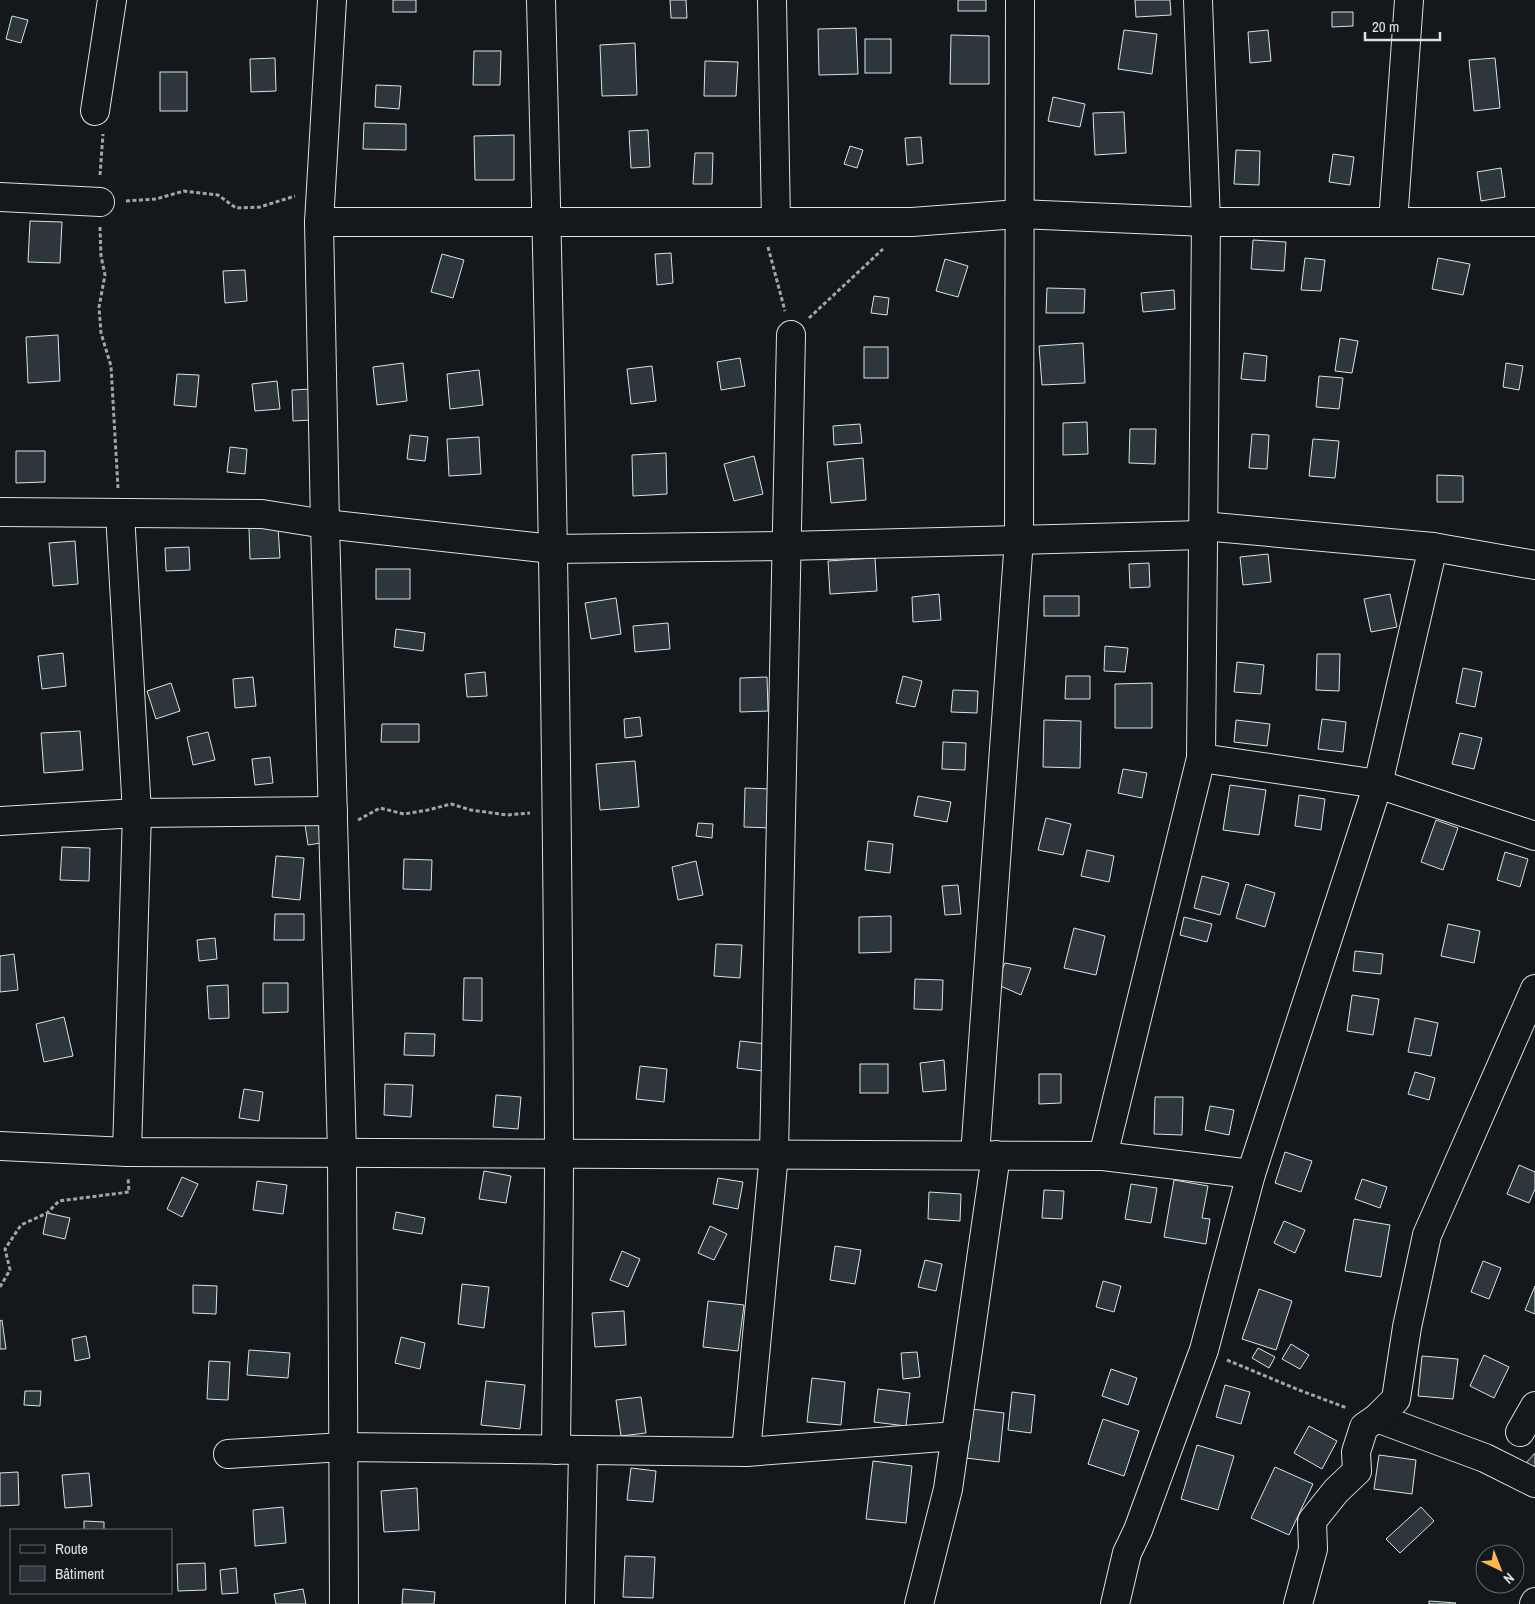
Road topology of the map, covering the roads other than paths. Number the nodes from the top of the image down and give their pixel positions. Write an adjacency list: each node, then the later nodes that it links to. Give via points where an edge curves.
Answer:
1 (112, 0): 8 (street)
2 (332, 0): 12 (street)
3 (541, 0): 13 (street)
4 (772, 0): 14 (street)
5 (1020, 0): 11 (street)
6 (1198, 0): 15 (street)
7 (1409, 0): 16 (street)
8 (95, 112)
9 (0, 197): 10 (street)
10 (100, 202)
11 (1018, 214): 14 (street, via 912,222); 15 (street); 23 (street)
12 (319, 222): 13 (street); 21 (street)
13 (547, 222): 14 (street); 26 (street)
14 (769, 222)
15 (1206, 222): 16 (street); 22 (street)
16 (1393, 222): 17 (street)
17 (1535, 222)
18 (791, 335): 24 (street)
19 (0, 512): 20 (street)
20 (120, 513): 21 (street, via 262,514); 30 (street)
21 (325, 524): 26 (street); 32 (street)
22 (1203, 531): 23 (street); 25 (street); 28 (street)
23 (1019, 539): 24 (street); 40 (street)
24 (786, 546): 26 (street); 39 (street)
25 (1433, 547): 27 (street); 29 (street)
26 (552, 549): 38 (street)
27 (1535, 566)
28 (1201, 758): 29 (street); 41 (street)
29 (1378, 784): 33 (street); 42 (street)
30 (137, 813): 31 (street); 32 (street); 36 (street)
31 (0, 821)
32 (333, 822): 37 (street)
33 (1535, 836)
34 (1535, 989): 44 (street, via 1426,1235 1396,1398)
35 (0, 1146): 36 (street)
36 (127, 1152): 37 (street)
37 (342, 1153): 38 (street); 47 (street)
38 (559, 1154): 39 (street); 48 (street)
39 (774, 1154): 40 (street); 50 (street)
40 (986, 1155): 41 (street); 46 (street)
41 (1103, 1156): 42 (street)
42 (1251, 1174): 56 (street, via 1204,1350 1127,1553)
43 (1535, 1406): 45 (street)
44 (1376, 1418): 52 (street, via 1485,1458); 57 (street, via 1364,1427 1356,1452 1357,1471 1312,1521 1313,1549)
45 (1520, 1432)
46 (956, 1436): 50 (street); 55 (street, via 948,1489)
47 (343, 1448): 48 (street); 51 (street); 53 (street)
48 (556, 1450): 49 (street)
49 (583, 1450): 50 (street); 54 (street)
50 (746, 1452)
51 (228, 1454)
52 (1535, 1483)
53 (344, 1604)
54 (580, 1604)
55 (919, 1604)
56 (1115, 1604)
57 (1298, 1604)

